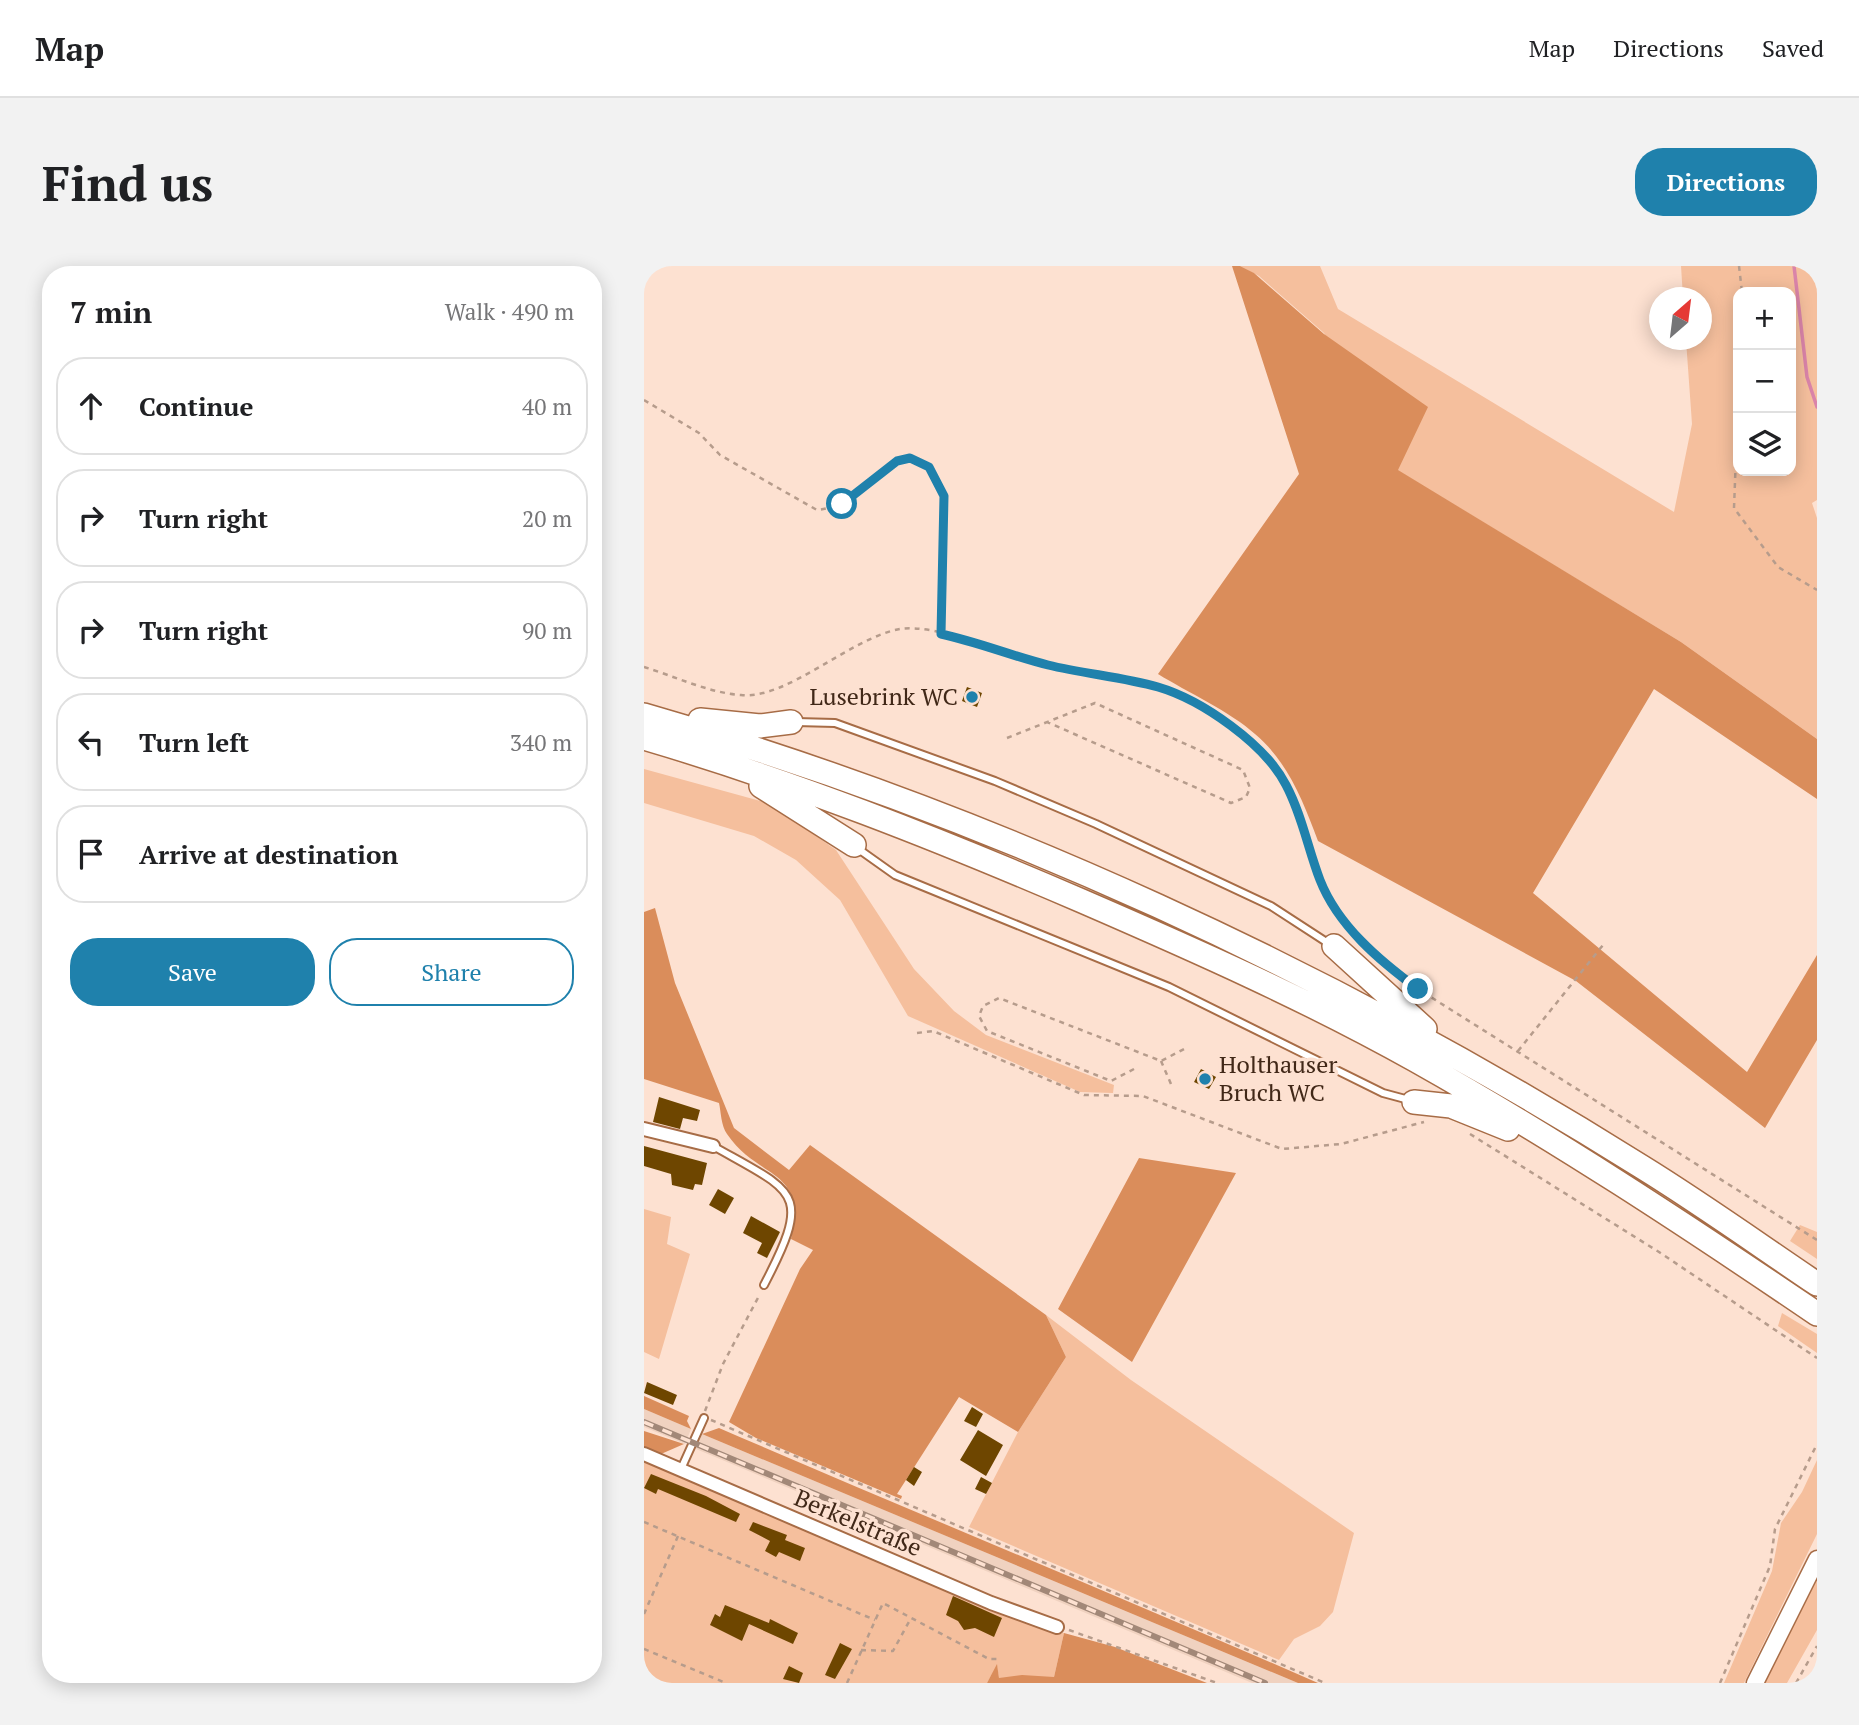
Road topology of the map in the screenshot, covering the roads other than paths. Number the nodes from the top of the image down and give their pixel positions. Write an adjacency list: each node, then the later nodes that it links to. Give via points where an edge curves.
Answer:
1 (644, 704): 3 (highway, via 709,722 760,726)
2 (644, 715): 8 (highway, via 822,771 1028,851 1334,990)
3 (790, 722): 7 (lane, via 835,723 1007,787 1271,906)
4 (644, 737): 5 (highway)
5 (679, 748): 6 (highway, via 716,771 784,798); 12 (highway, via 928,835 1205,954 1415,1060)
6 (854, 845): 9 (lane, via 895,875 1168,987 1383,1093)
7 (1334, 946): 8 (highway, via 1421,1026)
8 (1478, 1070): 13 (highway, via 1643,1167)
9 (1414, 1102): 12 (highway, via 1472,1113)
10 (644, 1129): 11 (street)
11 (713, 1146): 14 (lane, via 771,1178 791,1205 787,1241)
12 (1602, 1171): 15 (highway)
13 (1817, 1284)
14 (764, 1285)
15 (1817, 1314)
16 (704, 1418): 18 (lane)
17 (644, 1454): 18 (street, Berkelstraße)
18 (681, 1469): 20 (street, Berkelstraße)
19 (1817, 1559): 21 (street)
20 (1057, 1627)
21 (1755, 1683)

